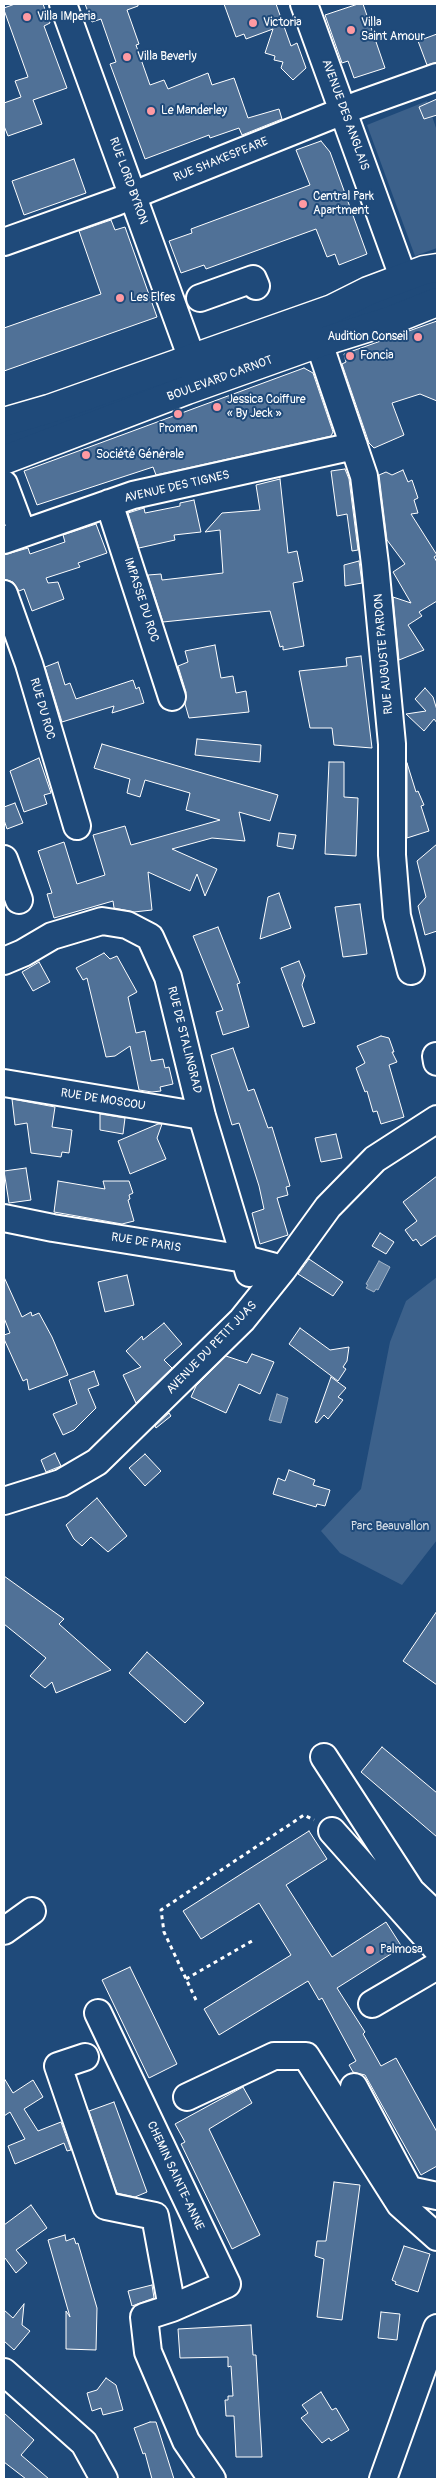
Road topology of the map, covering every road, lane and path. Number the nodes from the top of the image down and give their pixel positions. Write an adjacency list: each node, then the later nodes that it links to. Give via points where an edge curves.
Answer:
1 (62, 4): 5 (street, RUE LORD BYRON)
2 (304, 4): 4 (street, AVENUE DES ANGLAIS)
3 (437, 77): 4 (street, RUE SHAKESPEARE)
4 (343, 112): 5 (street, RUE SHAKESPEARE); 10 (street, AVENUE DES ANGLAIS)
5 (134, 195): 6 (street, RUE SHAKESPEARE); 13 (street, RUE LORD BYRON)
6 (4, 242)
7 (437, 268): 10 (main road, BOULEVARD CARNOT)
8 (437, 284): 10 (street)
9 (256, 286): 11 (street, via 253,279)
10 (416, 296): 12 (main road, BOULEVARD CARNOT); 13 (main road, BOULEVARD CARNOT, via 368,290 332,309); 15 (street)
11 (200, 298)
12 (319, 343): 16 (street, RUE AUGUSTE PARDON); 17 (main road, BOULEVARD CARNOT)
13 (192, 358): 14 (main road, BOULEVARD CARNOT)
14 (4, 422)
15 (4, 441)
16 (354, 446): 19 (street, AVENUE DES TIGNES); 27 (street, RUE AUGUSTE PARDON, via 364,476 375,564 392,744 392,855 397,916)
17 (4, 460)
18 (4, 484): 20 (street)
19 (109, 503): 20 (street, AVENUE DES TIGNES); 22 (street, IMPASSE DU ROC)
20 (13, 536)
21 (4, 594): 23 (street, RUE DU ROC, via 30,664)
22 (172, 697)
23 (77, 826)
24 (4, 859): 25 (street)
25 (19, 900)
26 (4, 961): 29 (street, RUE DE STALINGRAD, via 52,936 102,921 126,926 150,937 168,977)
27 (411, 971)
28 (4, 1084): 29 (street, RUE DE MOSCOU)
29 (202, 1116): 32 (street, RUE DE STALINGRAD)
30 (437, 1119): 33 (street, AVENUE DU PETIT JUAS, via 375,1159 328,1207)
31 (4, 1218): 32 (street, RUE DE PARIS)
32 (245, 1259): 33 (street); 34 (street)
33 (283, 1269): 34 (street, AVENUE DU PETIT JUAS)
34 (257, 1301): 35 (street, AVENUE DU PETIT JUAS, via 236,1326 97,1462 61,1483)
35 (4, 1501)
36 (324, 1757): 39 (street, via 411,1891)
37 (332, 1831): 42 (street); 44 (path, via 304,1815 161,1910 164,1932)
38 (32, 1910): 40 (street)
39 (437, 1916)
40 (4, 1931)
41 (252, 1941): 44 (path)
42 (437, 1949)
43 (437, 1966): 46 (street)
44 (186, 1978): 45 (path)
45 (196, 2000)
46 (372, 2004)
47 (98, 2013): 53 (street, CHEMIN SAINTE-ANNE, via 227,2284)
48 (85, 2058): 53 (street, via 58,2066 106,2206 155,2216)
49 (354, 2088): 51 (street, via 409,2190)
50 (187, 2097): 52 (street, via 274,2056 306,2056 400,2204)
51 (437, 2196)
52 (437, 2237)
53 (172, 2308): 57 (street, CHEMIN SAINTE-ANNE, via 144,2318 148,2352 186,2441)
54 (437, 2328): 58 (street)
55 (4, 2372): 56 (street, via 84,2443)
56 (104, 2479)
57 (212, 2479)
58 (383, 2479)

